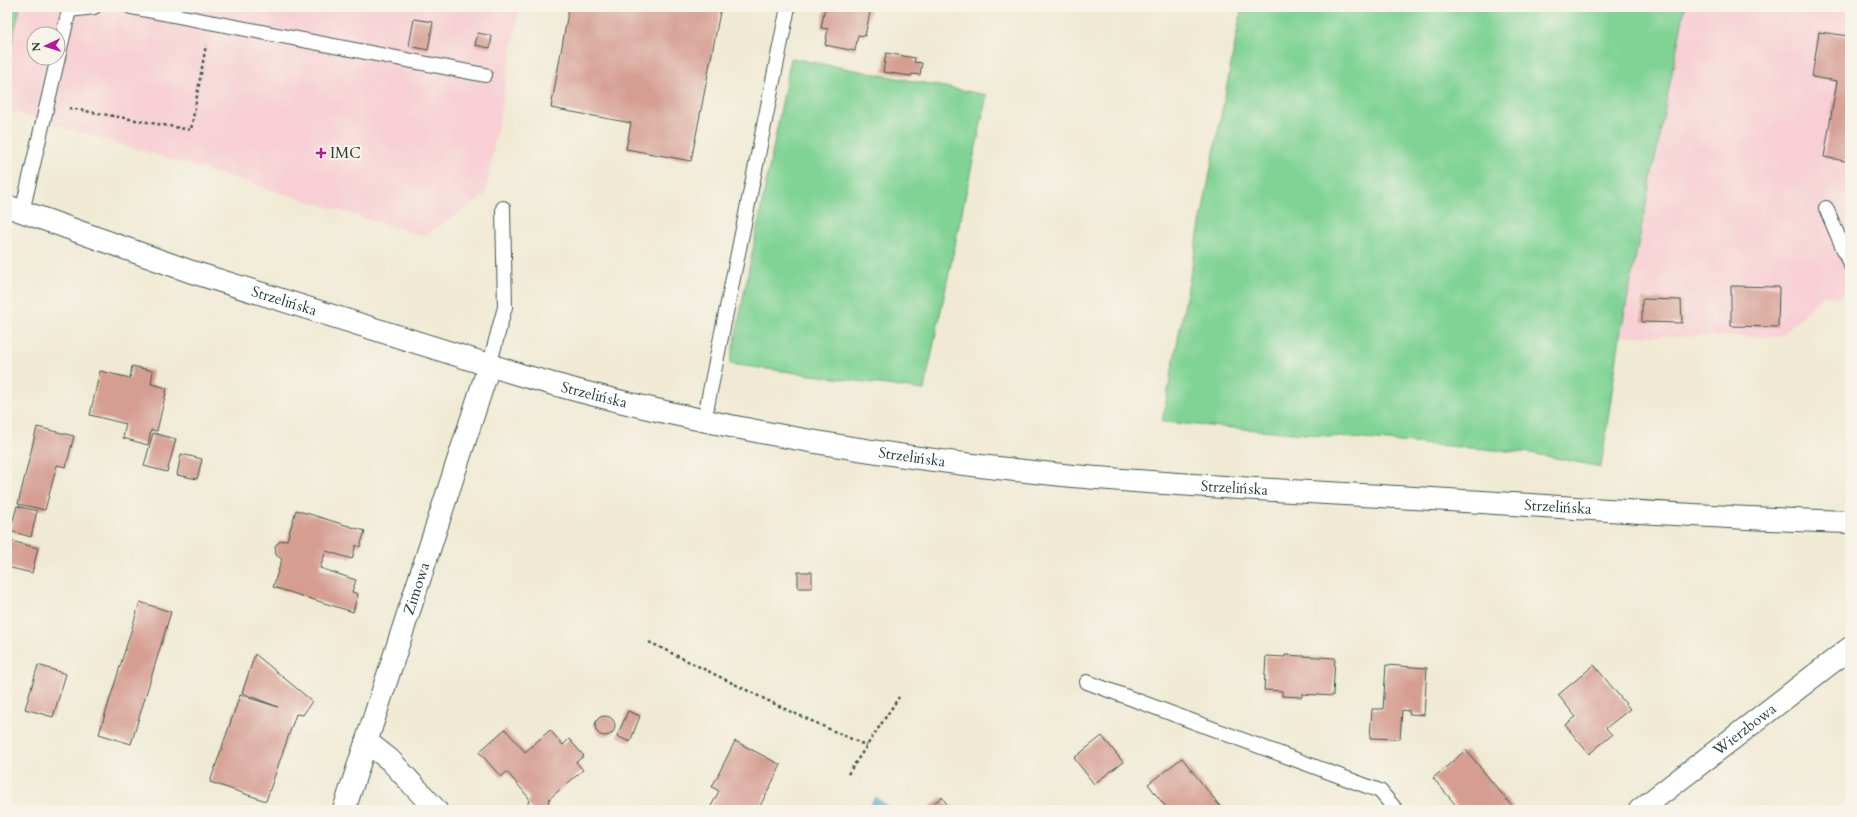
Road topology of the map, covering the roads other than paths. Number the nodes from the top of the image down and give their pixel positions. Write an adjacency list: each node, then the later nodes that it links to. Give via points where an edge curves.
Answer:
1 (94, 7): 7 (lane, via 69,10 47,104)
2 (131, 7): 4 (lane)
3 (788, 7): 10 (lane)
4 (485, 75)
5 (503, 208): 9 (lane, via 505,307)
6 (1826, 208): 8 (lane)
7 (14, 209): 9 (main road, Strzelińska, via 189,271)
8 (1850, 264)
9 (489, 366): 10 (main road, Strzelińska, via 561,387); 14 (main road, Zimowa)
10 (704, 421): 11 (main road, Strzelińska, via 818,444 1063,475 1760,520)
11 (1850, 522)
12 (1850, 648): 18 (main road, Wierzbowa)
13 (1087, 682): 17 (lane, via 1380,791)
14 (367, 742): 15 (main road, Zimowa); 16 (main road, via 390,760)
15 (344, 810)
16 (436, 810)
17 (1396, 810)
18 (1640, 810)

